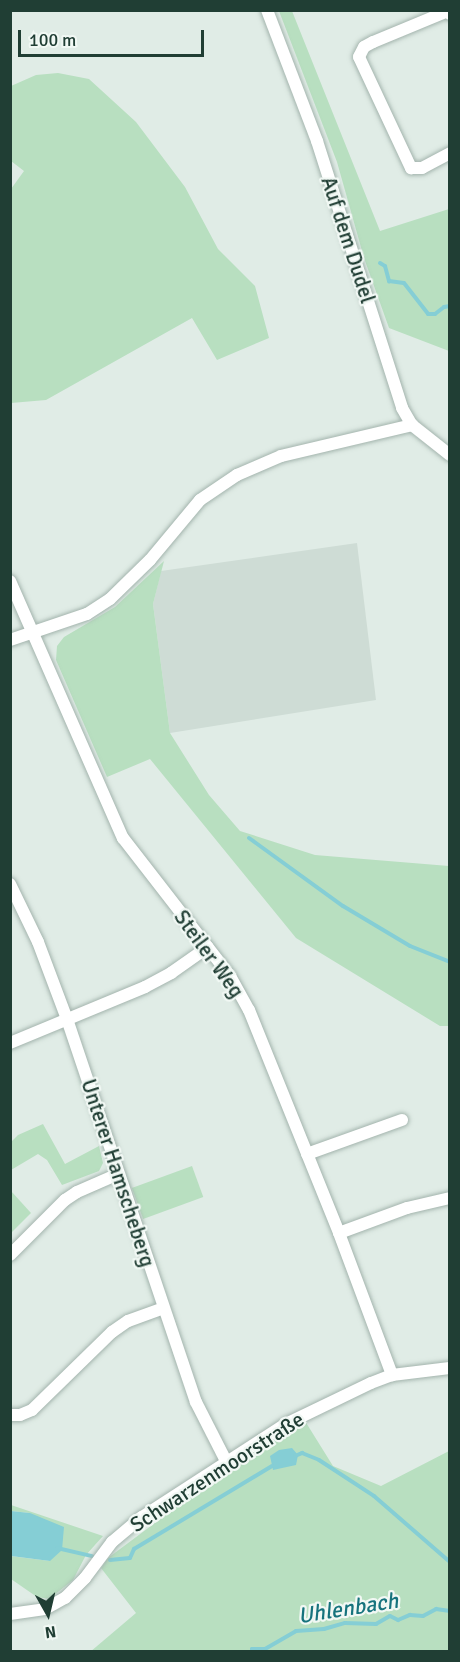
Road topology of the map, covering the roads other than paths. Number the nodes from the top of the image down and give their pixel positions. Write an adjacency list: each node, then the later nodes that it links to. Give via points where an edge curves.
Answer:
1 (267, 10): 4 (street, Auf dem Dudel, via 317,141 402,408)
2 (449, 12): 3 (street, via 373,42 364,47 359,57 411,168 422,168)
3 (450, 153)
4 (412, 425): 5 (street, Auf dem Dudel); 7 (street, via 281,456 237,475 200,500 150,560 110,599 87,614)
5 (450, 455)
6 (10, 581): 7 (street, Steiler Weg, via 15,585)
7 (33, 635): 8 (street); 10 (street, Steiler Weg, via 123,838)
8 (10, 640)
9 (10, 884): 11 (street, Unterer Hamscheberg, via 38,942)
10 (208, 947): 11 (street, via 144,987); 14 (street, Steiler Weg, via 249,1010)
11 (67, 1019): 12 (street); 15 (street, Unterer Hamscheberg)
12 (10, 1043)
13 (402, 1120): 14 (street)
14 (307, 1154): 17 (street, Steiler Weg)
15 (118, 1174): 18 (street, via 77,1191); 19 (street, Unterer Hamscheberg)
16 (450, 1198): 17 (street, via 407,1208)
17 (339, 1233): 21 (street, Steiler Weg)
18 (10, 1255)
19 (163, 1308): 22 (street, via 128,1321 112,1332 32,1410); 23 (street, Unterer Hamscheberg, via 196,1402)
20 (450, 1368): 21 (street, Schwarzenmoorstraße)
21 (392, 1375): 23 (street, Schwarzenmoorstraße, via 319,1407)
22 (10, 1415)
23 (226, 1461): 24 (street, Schwarzenmoorstraße, via 142,1517 112,1542 65,1598 45,1609)
24 (10, 1614)

